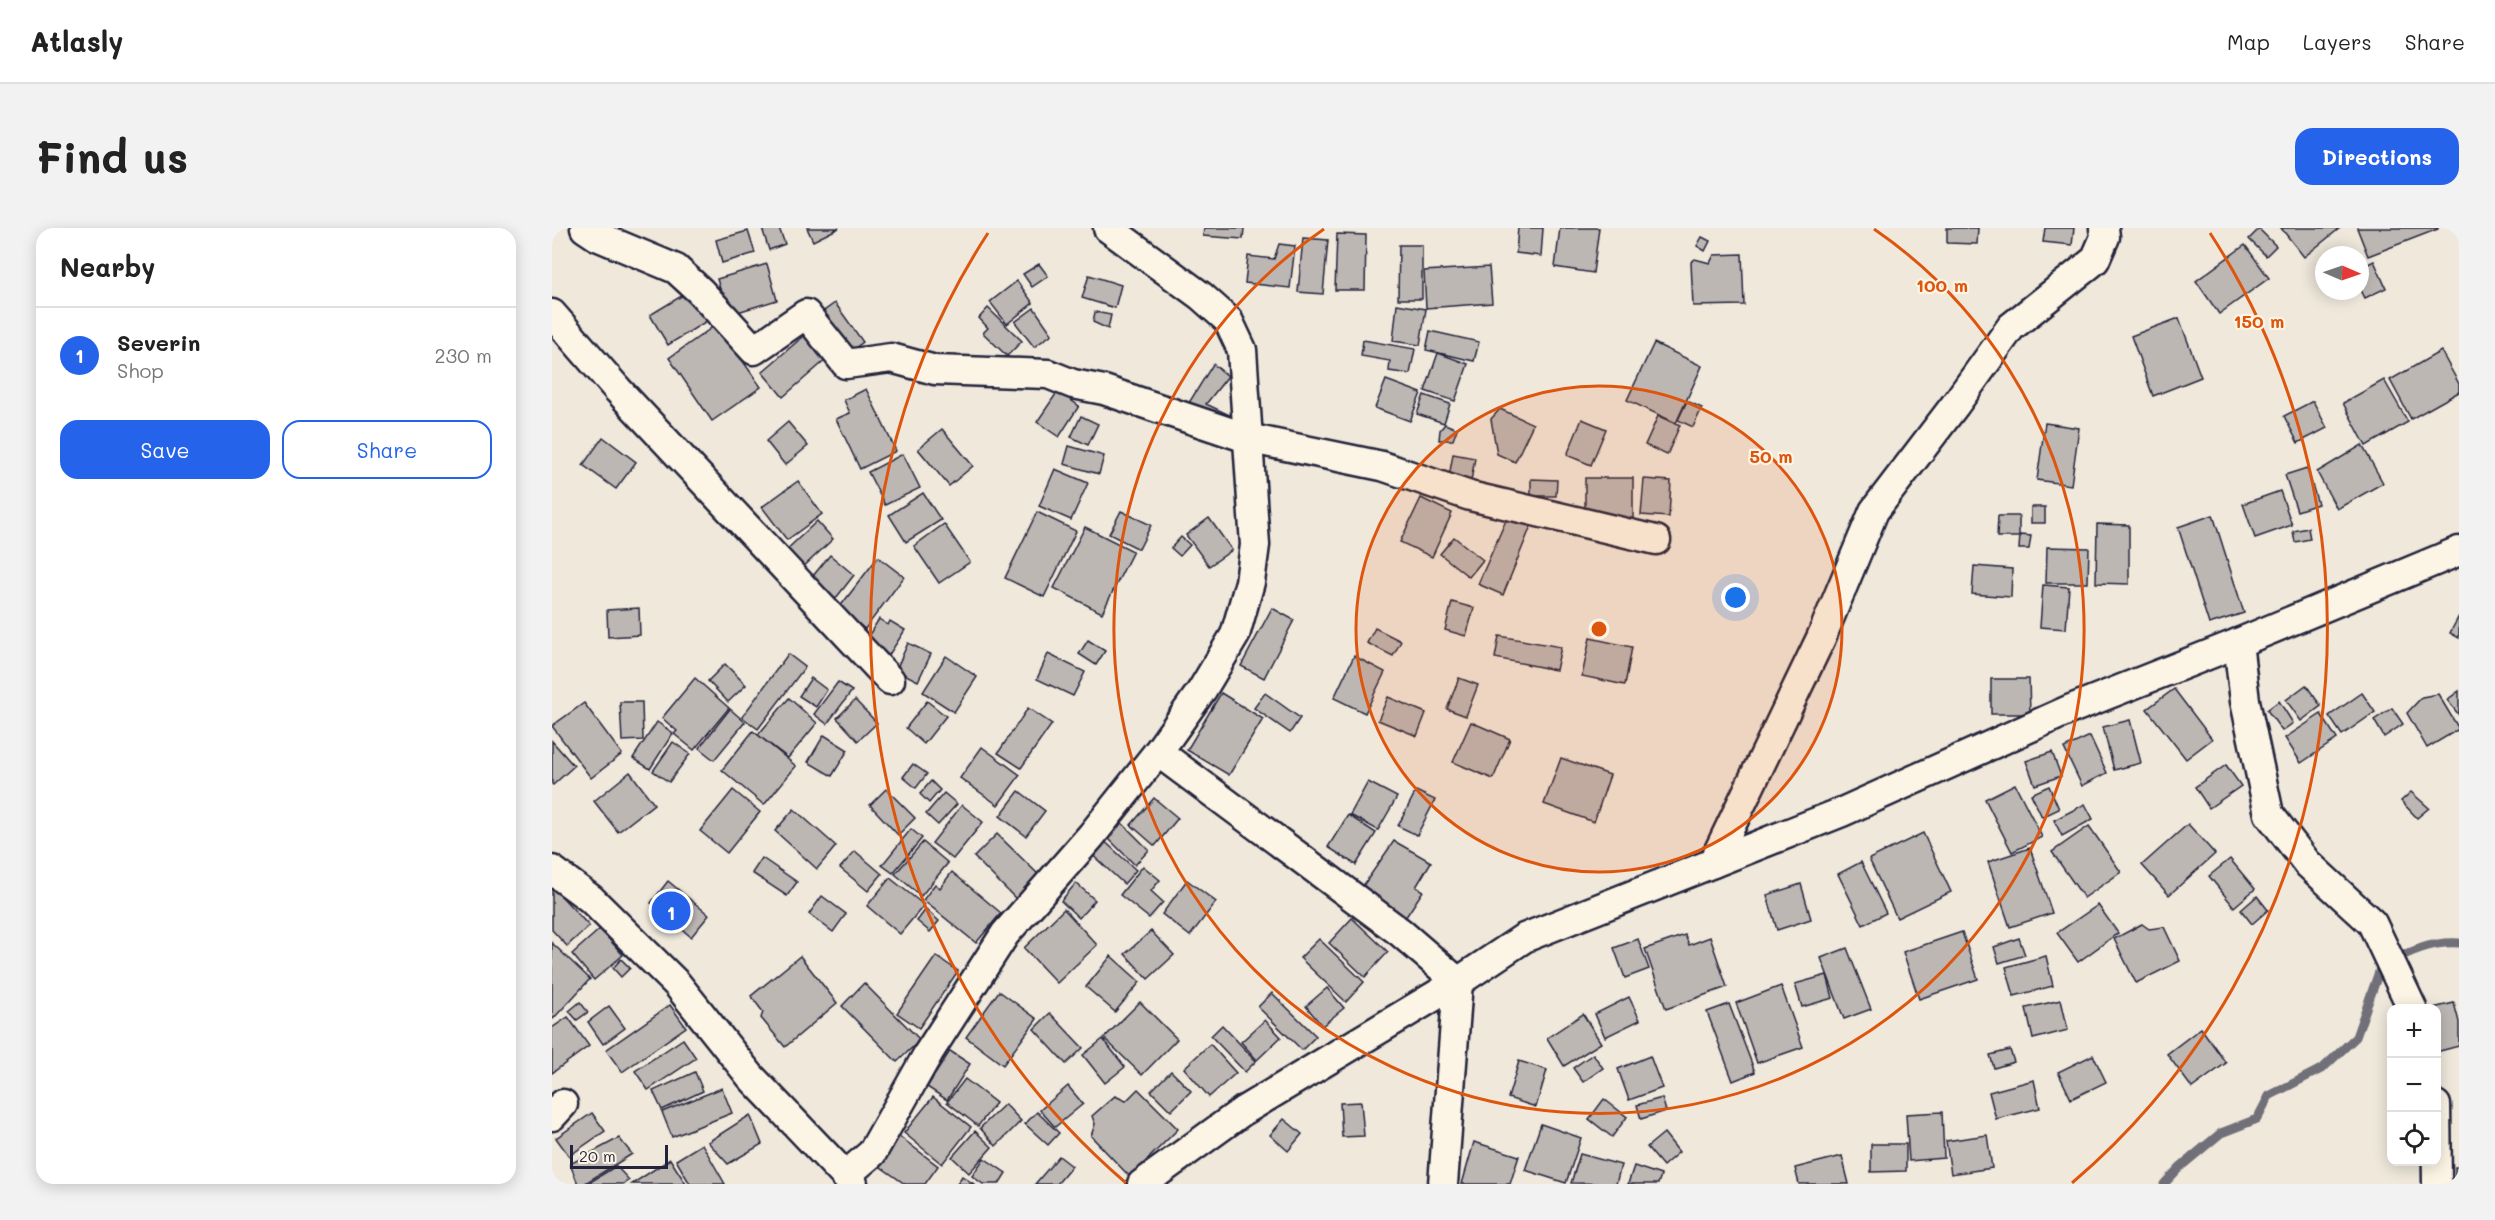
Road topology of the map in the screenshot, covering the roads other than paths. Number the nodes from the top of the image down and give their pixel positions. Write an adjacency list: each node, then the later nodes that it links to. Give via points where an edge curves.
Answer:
1 (585, 228): 5 (street, via 676,269 754,350 806,314 846,364 891,358 935,370 1048,374)
2 (1107, 228): 5 (street, via 1228,320 1242,350)
3 (2104, 228): 11 (street, via 2105,237 2095,260 2011,327 1874,511 1821,638)
4 (552, 314): 9 (street)
5 (1247, 438): 6 (street, via 1382,466 1470,496); 10 (street, via 1255,545 1250,582 1235,635)
6 (1656, 540)
7 (2459, 551): 8 (street)
8 (2238, 643): 11 (street, via 2071,709 1842,812); 14 (street, via 2245,701 2269,814 2307,863 2372,923)
9 (890, 680)
10 (1158, 752): 13 (street, via 1400,932); 16 (street, via 1005,934 929,1052 872,1153)
11 (1713, 863): 13 (street, via 1524,938)
12 (552, 870): 16 (street, via 591,899 677,984 751,1077)
13 (1458, 982): 17 (street, via 1243,1111); 18 (street)
14 (2410, 1004)
15 (2436, 1112): 19 (street)
16 (849, 1180)
17 (1142, 1184)
18 (1443, 1184)
19 (2438, 1184)

